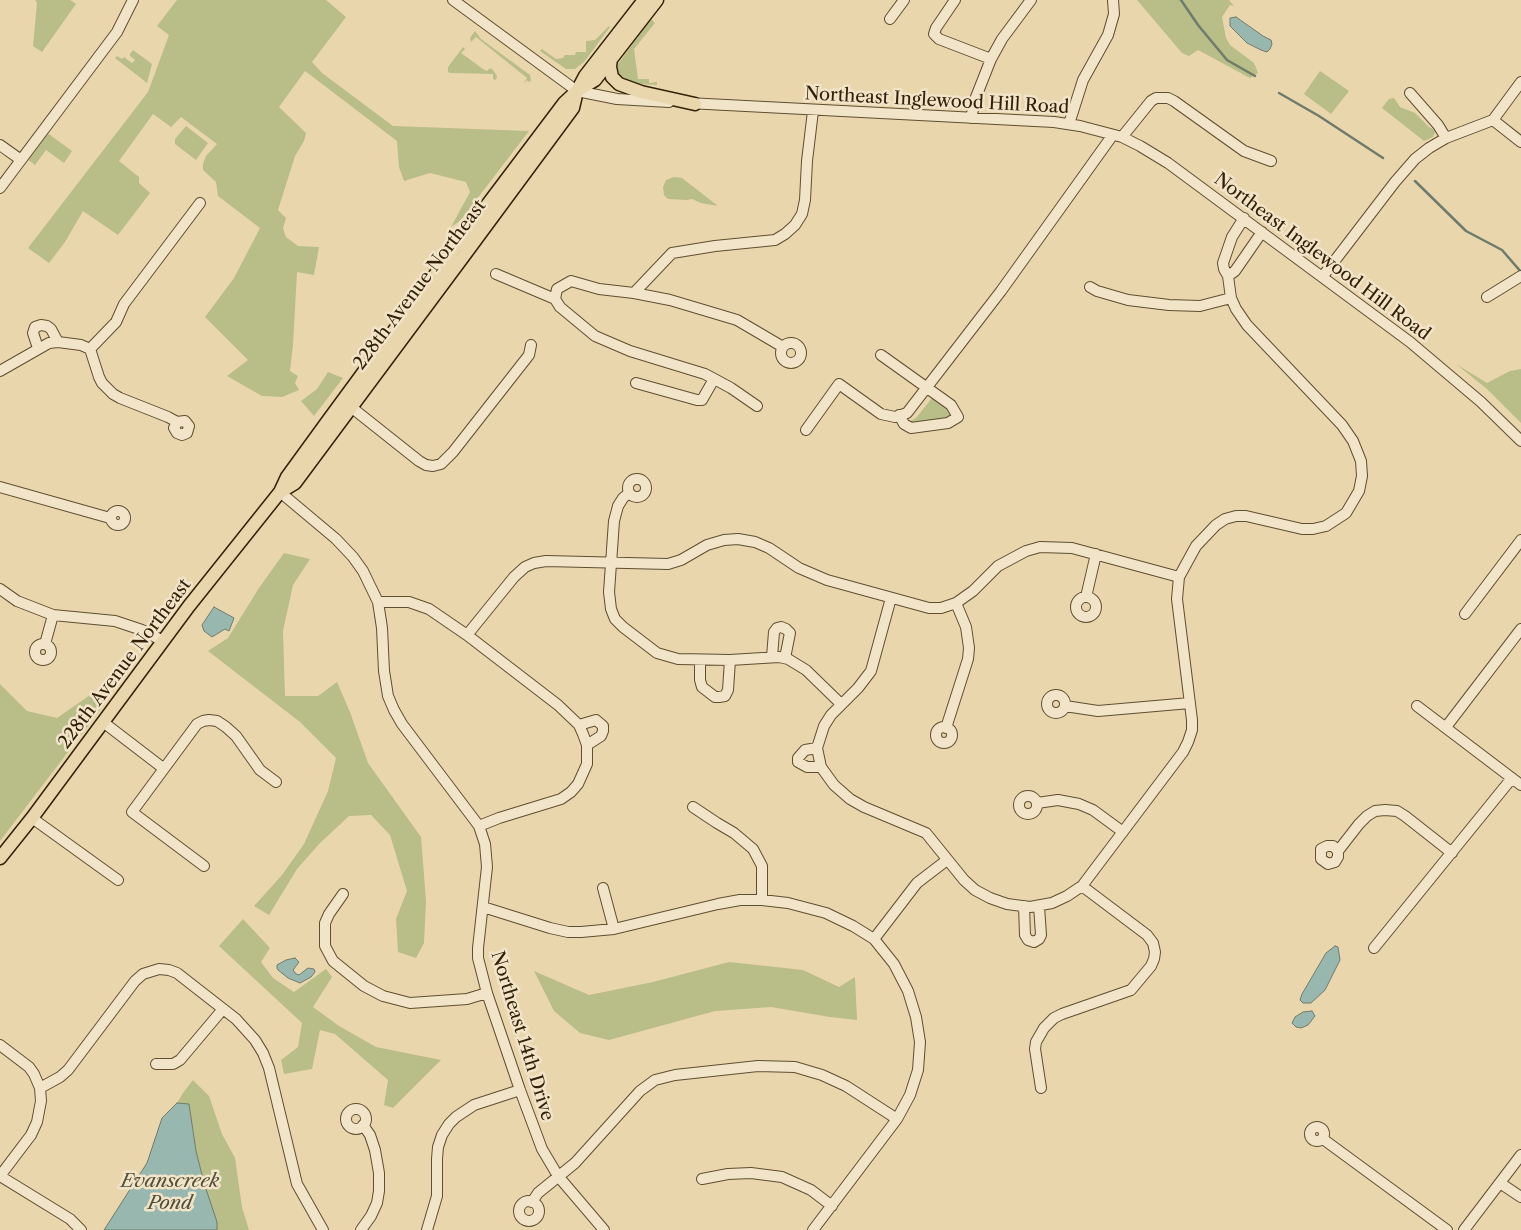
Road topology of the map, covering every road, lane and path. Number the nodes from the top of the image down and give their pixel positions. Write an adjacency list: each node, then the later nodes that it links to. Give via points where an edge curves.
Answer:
1 (133, 0): 24 (street, via 116,32)
2 (453, 0): 13 (street)
3 (644, 0): 13 (main road, 228th Avenue Northeast)
4 (657, 0): 10 (main road, 228th Avenue Northeast)
5 (904, 0): 9 (street)
6 (955, 0): 11 (street, via 934,34 939,39)
7 (1031, 0): 11 (street)
8 (1113, 0): 19 (street, via 1114,14 1108,35 1079,90)
9 (890, 19)
10 (612, 57): 13 (main road, 228th Avenue Northeast, via 595,80); 15 (main road, via 612,77 619,84)
11 (991, 59): 17 (street)
12 (1521, 82): 18 (street)
13 (577, 91): 15 (street, Northeast Inglewood Hill Road, via 618,99); 30 (main road, 228th Avenue Northeast, via 564,103); 37 (main road, 228th Avenue Northeast, via 573,108)
14 (1410, 93): 21 (street)
15 (695, 104): 16 (street, Northeast Inglewood Hill Road)
16 (813, 111): 17 (street, Northeast Inglewood Hill Road); 36 (street, via 805,200 795,225 775,240 672,253)
17 (971, 118): 19 (street, Northeast Inglewood Hill Road)
18 (1493, 120): 21 (street); 22 (street)
19 (1069, 124): 20 (street, Northeast Inglewood Hill Road)
20 (1117, 136): 25 (street, via 1151,102 1162,97 1174,101 1244,152); 28 (street, Northeast Inglewood Hill Road, via 1154,154); 50 (street)
21 (1446, 138): 33 (street, via 1415,159)
22 (1521, 142)
23 (0, 145): 24 (street)
24 (21, 160): 26 (street)
25 (1271, 161)
26 (0, 188)
27 (200, 203): 45 (street, via 124,304 116,322)
28 (1244, 218): 29 (street, Northeast Inglewood Hill Road); 32 (street, via 1225,255 1223,263)
29 (1262, 232): 32 (street); 33 (street, Northeast Inglewood Hill Road)
30 (454, 249): 37 (main road, via 456,261 435,289); 55 (main road, 228th Avenue Northeast)
31 (496, 274): 39 (street)
32 (1228, 276): 40 (street)
33 (1323, 276): 57 (street, Northeast Inglewood Hill Road, via 1439,365)
34 (1521, 276): 38 (street)
35 (1090, 287): 40 (street, via 1128,300 1169,305 1200,306)
36 (634, 293): 39 (street, via 599,289 571,281 557,289); 43 (street, via 737,320)
37 (433, 297): 52 (main road, 228th Avenue Northeast)
38 (1487, 297)
39 (556, 298): 48 (street, via 560,307 594,336)
40 (1231, 298): 65 (street, via 1247,325 1342,425 1361,461 1362,476 1359,491 1346,513 1326,526 1302,529 1257,518 1236,516 1225,519 1196,546)
41 (58, 342): 44 (street); 44 (street, via 51,329 41,325 35,328 34,333); 45 (street)
42 (531, 345): 52 (street, via 529,356 441,464 433,466 419,461)
43 (783, 347)
44 (38, 348): 47 (street)
45 (90, 349): 54 (street, via 102,383 113,394)
46 (881, 355): 50 (street)
47 (0, 370)
48 (714, 379): 49 (street, via 702,400); 51 (street)
49 (636, 383)
50 (927, 387): 53 (street, via 907,413); 53 (street, via 951,405 958,417 948,424 910,428)
51 (757, 406)
52 (351, 407): 55 (main road, via 344,410 331,428); 59 (main road, 228th Avenue Northeast, via 295,483)
53 (899, 415): 56 (street, via 881,414 840,384)
54 (176, 422)
55 (321, 430): 59 (main road, 228th Avenue Northeast)
56 (806, 430)
57 (1521, 441)
58 (0, 487): 61 (street)
59 (280, 492): 69 (street, Northeast 14th Drive, via 353,557); 75 (main road, 228th Avenue Northeast)
60 (629, 493): 64 (street, via 618,506 614,521)
61 (110, 518)
62 (1521, 540): 71 (street)
63 (1096, 554): 65 (street); 67 (street); 70 (street, via 1058,547 1026,551 998,566)
64 (611, 561): 68 (street, via 668,564 724,540 755,542 827,580); 74 (street, via 546,561 525,567); 80 (street, via 610,609 622,628 657,653)
65 (1179, 577): 81 (street, via 1177,599)
66 (0, 590): 72 (street, via 17,601)
67 (1086, 597)
68 (891, 598): 70 (street, via 929,608); 82 (street, via 871,671)
69 (378, 602): 74 (street, via 417,604); 99 (street, Northeast 14th Drive, via 384,671 394,710)
70 (956, 604): 88 (street, via 966,626 969,648)
71 (1465, 614)
72 (53, 615): 75 (street, via 129,624); 76 (street)
73 (1521, 629): 87 (street)
74 (467, 635): 86 (street)
75 (162, 640): 85 (main road, 228th Avenue Northeast)
76 (45, 644)
77 (772, 657): 78 (street); 78 (street, via 774,632 781,627 790,634); 79 (street)
78 (785, 658): 82 (street, via 806,670)
79 (730, 660): 80 (street); 80 (street, via 728,690 725,696 719,697 701,685)
80 (700, 661)
81 (1190, 703): 83 (street, via 1098,711); 100 (street, via 1192,730 1183,752)
82 (841, 704): 90 (street, via 824,726)
83 (1065, 706)
84 (1417, 706): 87 (street)
85 (102, 722): 92 (street); 98 (main road, 228th Avenue Northeast)
86 (579, 725): 89 (street); 89 (street, via 596,720 603,726 601,736)
87 (1446, 727): 93 (street)
88 (946, 728)
89 (587, 745): 99 (street, via 584,774 566,796)
90 (818, 748): 91 (street); 91 (street, via 805,750 798,762 807,767)
91 (821, 767): 104 (street, via 850,799 926,833)
92 (163, 768): 94 (street, via 197,724 209,720 217,721 236,736 260,770); 105 (street, via 132,812)
93 (1512, 778): 95 (street); 102 (street)
94 (276, 782)
95 (1521, 784)
96 (1037, 803): 100 (street, via 1058,800 1079,804)
97 (693, 806): 110 (street, via 734,832 753,849 762,866)
98 (32, 818): 103 (main road, 228th Avenue Northeast); 106 (street)
99 (479, 826): 111 (street, Northeast 14th Drive, via 488,867)
100 (1123, 832): 107 (street)
101 (1338, 851): 102 (street, via 1367,816 1385,810 1405,816)
102 (1452, 853): 114 (street)
103 (0, 858)
104 (947, 860): 107 (street, via 975,890 1007,904 1031,906 1060,900); 113 (street, via 917,883)
105 (204, 866)
106 (118, 880)
107 (1082, 886): 120 (street, via 1147,936 1153,943 1154,959 1131,990 1062,1014 1044,1028 1035,1049)
108 (603, 888): 112 (street)
109 (343, 894): 115 (street, via 325,923 325,946 333,961 364,986 383,996 410,1003 467,999)
110 (762, 900): 112 (street, via 718,904); 113 (street, via 826,913)
111 (483, 907): 112 (street, via 568,932); 115 (street, Northeast 14th Drive, via 478,958)
112 (614, 929)
113 (874, 939): 122 (street, via 894,964 908,992 920,1042 918,1070)
114 (1374, 948)
115 (487, 993): 121 (street, Northeast 14th Drive)
116 (223, 1009): 118 (street, via 180,1060 173,1064); 119 (street, via 177,973 152,970 135,981 68,1070); 134 (street, via 244,1027 263,1053 297,1184)
117 (0, 1045): 119 (street, via 29,1067)
118 (156, 1064)
119 (40, 1088): 126 (street, via 42,1101 37,1122)
120 (1041, 1088)
121 (520, 1090): 127 (street, Northeast 14th Drive, via 542,1149); 136 (street, via 474,1105 449,1124 438,1147 437,1196)
122 (897, 1119): 127 (street, via 846,1086 795,1067 749,1067 676,1075 655,1080 640,1091 574,1164); 132 (street)
123 (363, 1125): 135 (street, via 375,1150 380,1192 371,1216)
124 (1323, 1139): 139 (street)
125 (1521, 1155): 129 (street)
126 (0, 1176): 133 (street)
127 (558, 1176): 131 (street); 137 (street, Northeast 14th Drive)
128 (702, 1180): 132 (street, via 751,1173 782,1177 810,1190)
129 (1500, 1183): 130 (street); 140 (street)
130 (1521, 1197)
131 (532, 1202)
132 (832, 1206): 138 (street)
133 (82, 1230)
134 (323, 1230)
135 (361, 1230)
136 (427, 1230)
137 (604, 1230)
138 (813, 1230)
139 (1447, 1230)
140 (1464, 1230)

